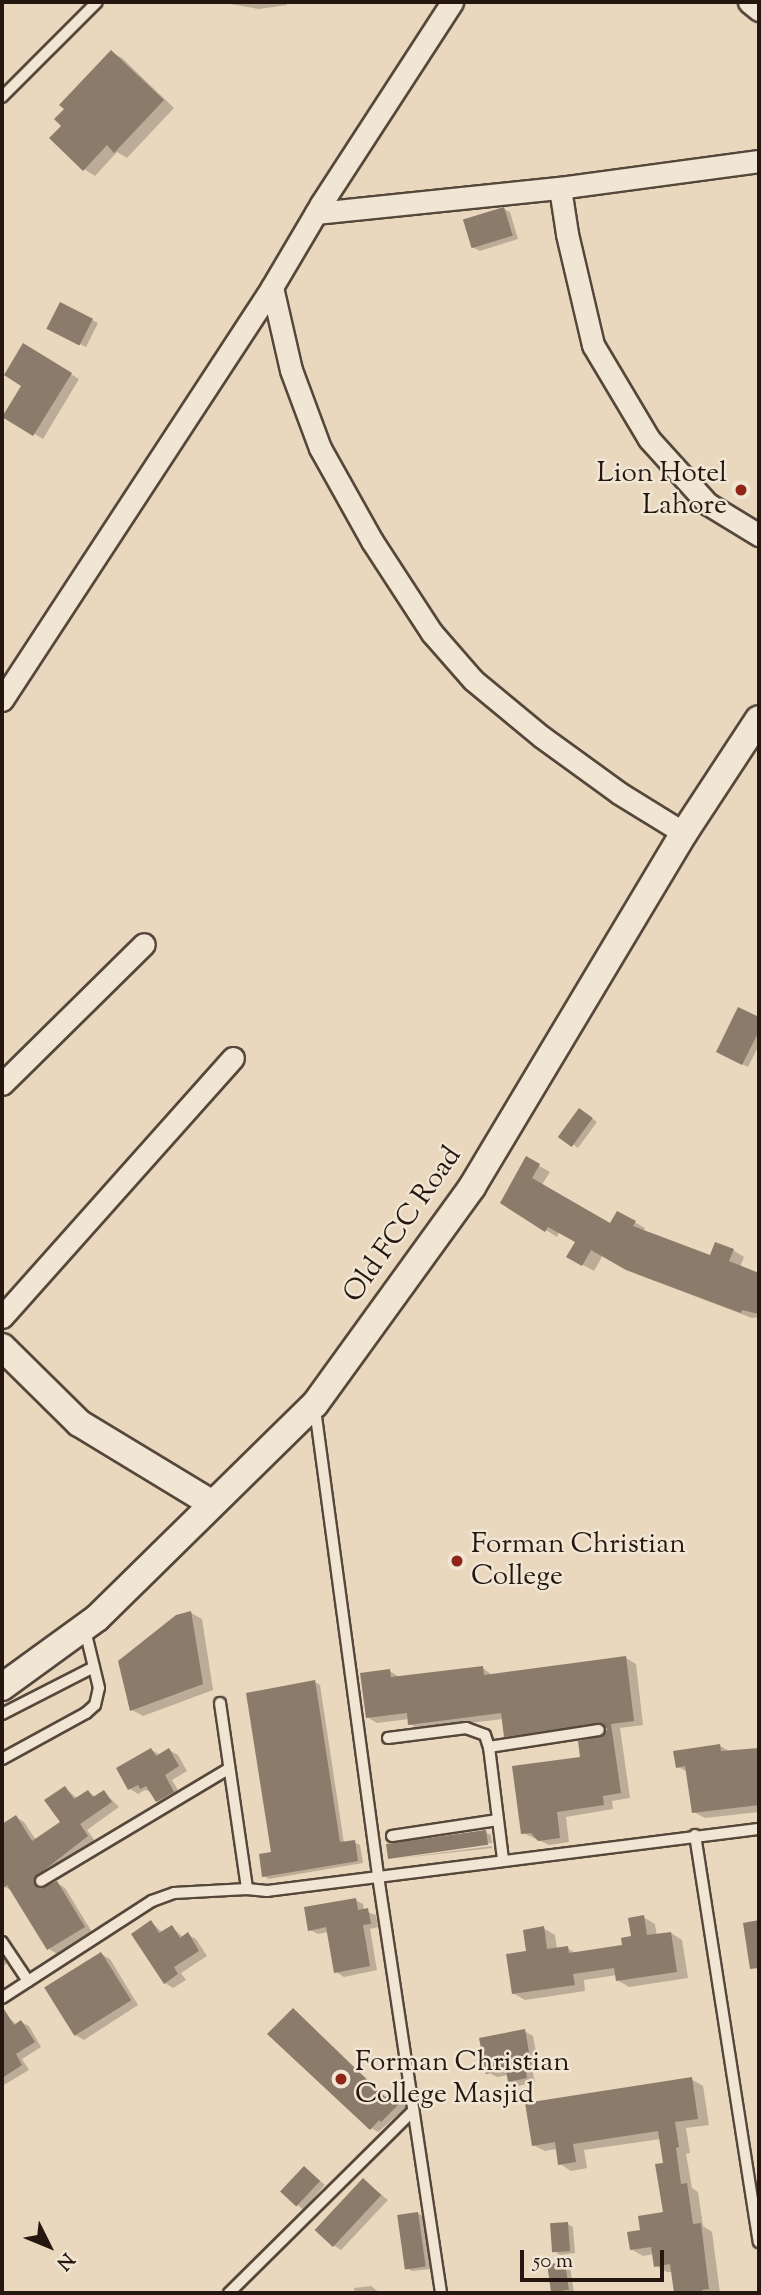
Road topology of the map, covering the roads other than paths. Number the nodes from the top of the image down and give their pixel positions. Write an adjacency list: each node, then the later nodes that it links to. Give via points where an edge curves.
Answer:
1 (97, 2): 5 (lane)
2 (452, 2): 8 (street)
3 (749, 2): 4 (street)
4 (759, 10)
5 (2, 97)
6 (759, 161): 7 (street)
7 (560, 188): 8 (street); 10 (street, via 593,345 649,439 708,504)
8 (316, 213): 9 (street)
9 (272, 287): 11 (street); 13 (street, via 291,370 320,448 372,541 432,633 473,680 542,737)
10 (759, 535)
11 (2, 699)
12 (759, 719): 13 (street, Old FCC Road)
13 (684, 833): 19 (street, Old FCC Road, via 472,1188)
14 (144, 944): 16 (street)
15 (233, 1058): 17 (street)
16 (2, 1084)
17 (2, 1317)
18 (2, 1347): 20 (street, via 79,1423)
19 (314, 1404): 20 (street, Old FCC Road); 36 (lane)
20 (211, 1503): 21 (street, Old FCC Road)
21 (84, 1627): 22 (lane); 23 (street, Old FCC Road)
22 (94, 1667): 25 (lane); 29 (lane, via 99,1688 95,1705)
23 (2, 1687)
24 (220, 1703): 30 (lane)
25 (2, 1714)
26 (599, 1730): 28 (lane)
27 (388, 1738): 28 (lane, via 467,1728 479,1730)
28 (489, 1747): 31 (lane)
29 (2, 1759)
30 (228, 1769): 37 (lane); 38 (lane)
31 (498, 1820): 34 (lane); 35 (lane)
32 (759, 1829): 33 (lane)
33 (695, 1835): 35 (lane); 43 (lane)
34 (392, 1836)
35 (502, 1860): 36 (lane)
36 (378, 1876): 38 (lane, via 267,1891); 42 (lane)
37 (40, 1881)
38 (247, 1889): 40 (lane, via 174,1893 152,1901)
39 (2, 1942): 40 (lane)
40 (28, 1981): 41 (lane)
41 (2, 1998)
42 (413, 2110): 45 (lane); 46 (lane)
43 (758, 2225): 44 (lane)
44 (759, 2242)
45 (229, 2293)
46 (441, 2293)

